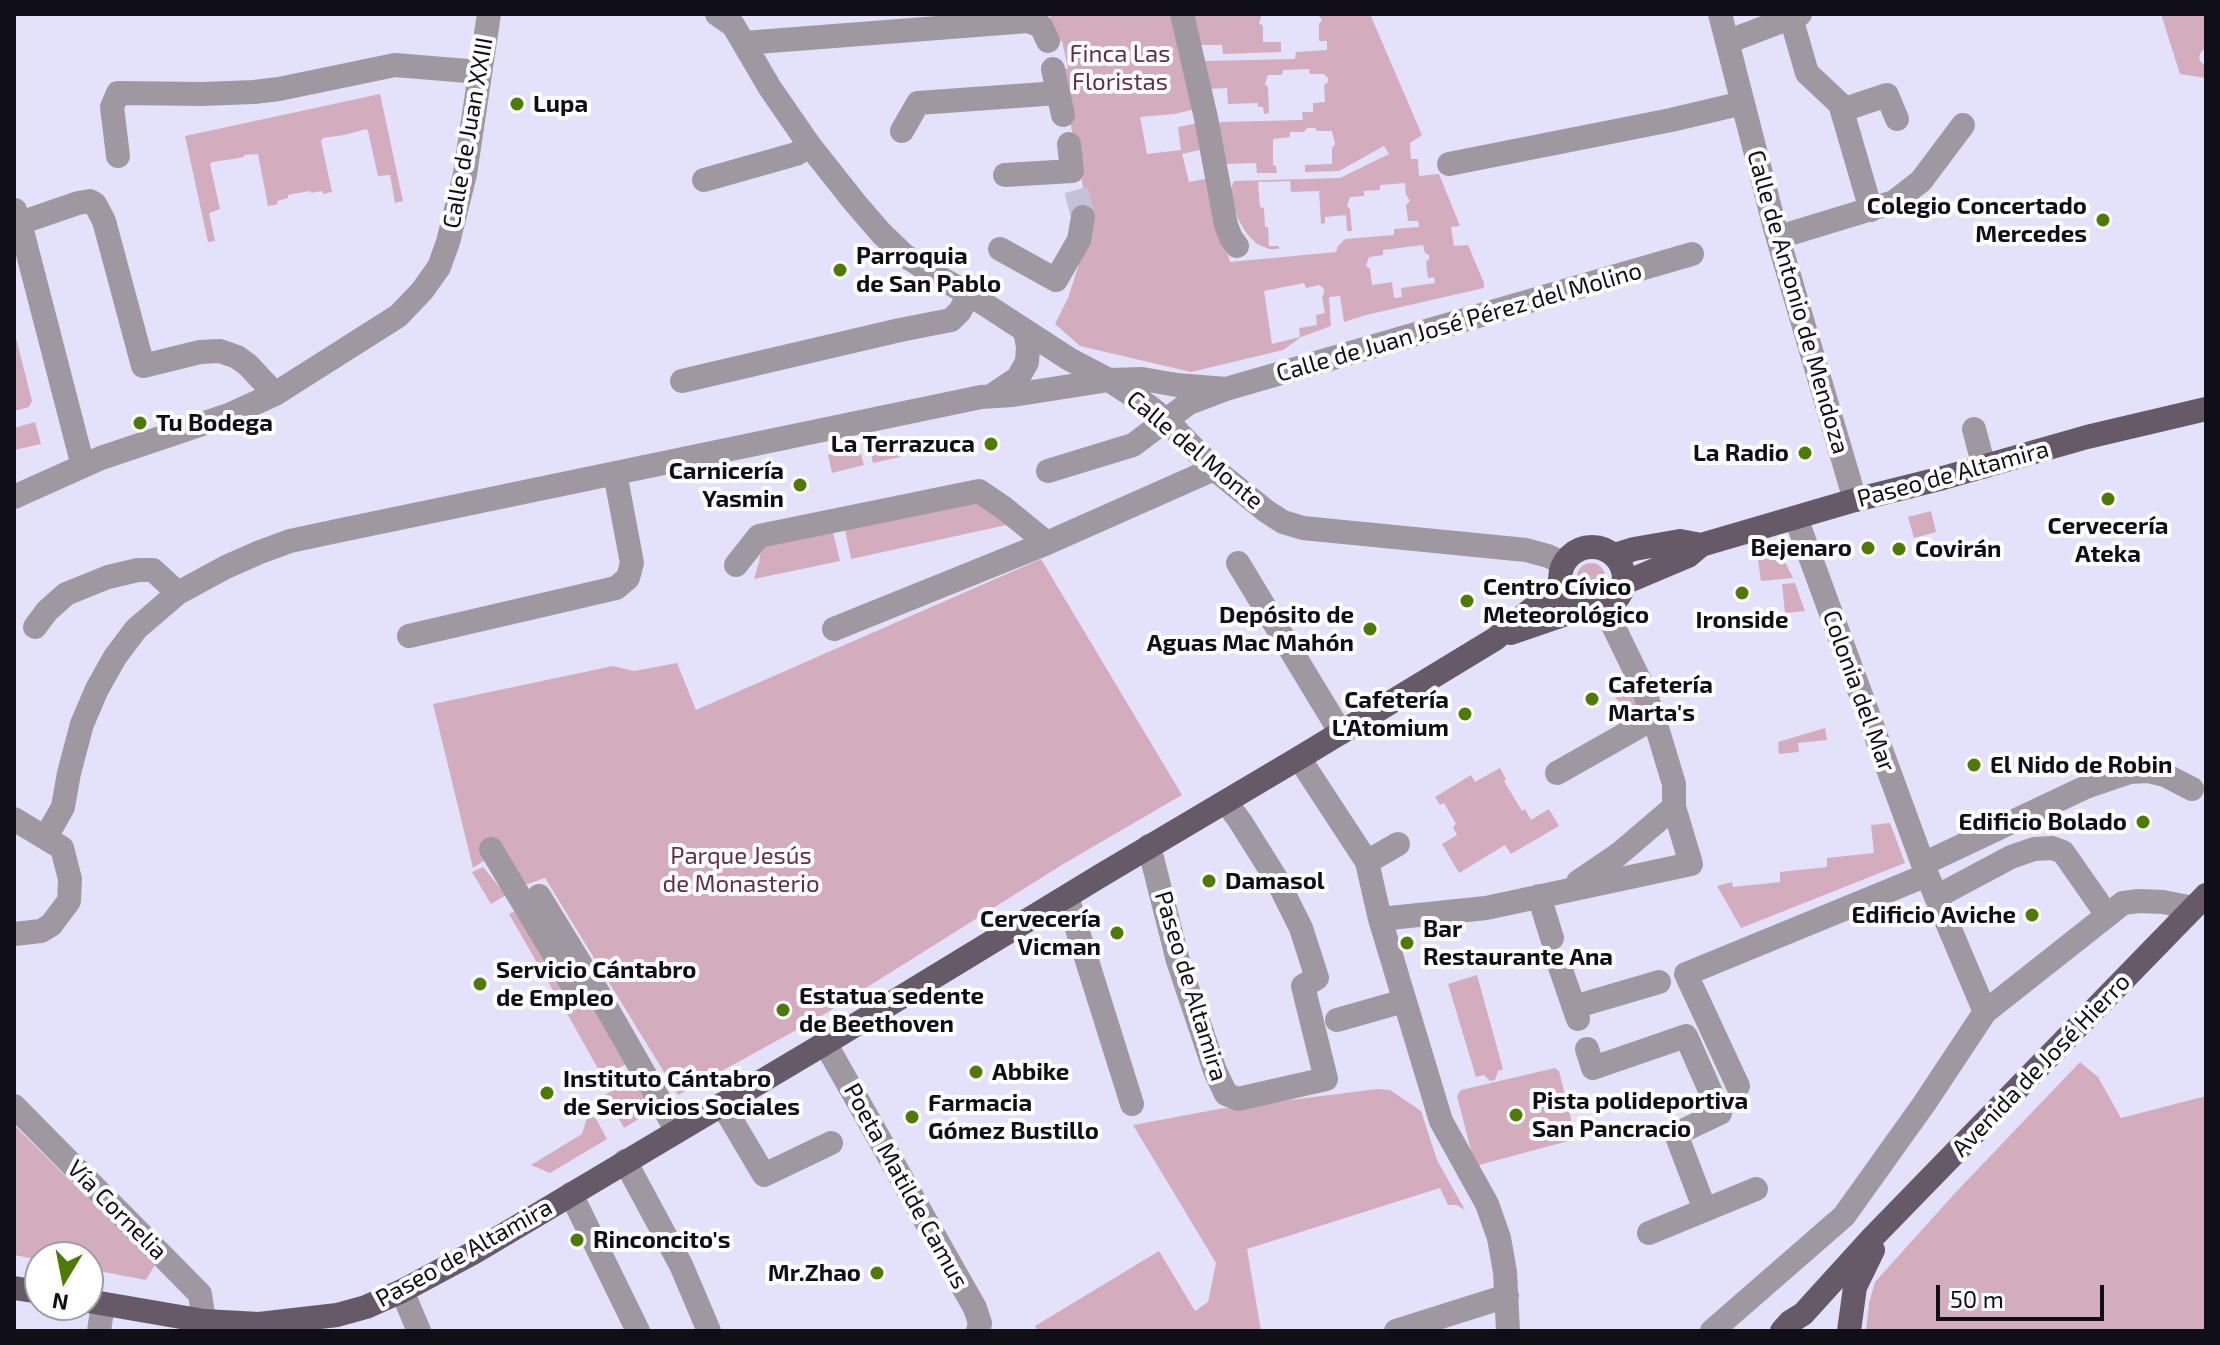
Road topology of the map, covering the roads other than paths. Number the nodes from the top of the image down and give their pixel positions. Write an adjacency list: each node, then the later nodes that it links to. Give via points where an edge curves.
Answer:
1 (489, 14): 9 (street, Calle de Juan XXIII)
2 (717, 14): 8 (street, Calle del Monte, via 733,25)
3 (1182, 14): 26 (street, via 1226,225)
4 (1720, 14): 7 (street, Calle de Antonio de Mendoza)
5 (1793, 15): 7 (street); 12 (street, via 1807,73)
6 (1048, 41): 8 (street, via 1041,26 1028,21)
7 (1727, 42): 11 (street, Calle de Antonio de Mendoza)
8 (744, 43): 17 (street, Calle del Monte)
9 (480, 72): 18 (street, via 395,65 254,92 118,93 112,107); 35 (street, Calle de Juan XXIII, via 465,174 439,267 398,316)
10 (1058, 92): 15 (street, via 918,103)
11 (1743, 103): 19 (street); 25 (street, Calle de Antonio de Mendoza)
12 (1842, 110): 13 (street, via 1887,95); 22 (street)
13 (1897, 119)
14 (1963, 125): 22 (street, via 1921,181 1894,202)
15 (902, 131)
16 (1069, 144): 20 (street, via 1074,180)
17 (810, 146): 21 (street); 29 (street, Calle del Monte, via 904,255)
18 (118, 156)
19 (1449, 164)
20 (1005, 175)
21 (704, 180)
22 (1871, 210): 25 (street)
23 (17, 216): 35 (street, via 95,204 143,366 220,351 248,365); 40 (street)
24 (1083, 217): 27 (street, via 1079,240 1056,280)
25 (1779, 237): 46 (street, Calle de Antonio de Mendoza)
26 (1237, 246)
27 (1000, 249)
28 (1692, 254): 34 (street, Calle de Juan José Pérez del Molino)
29 (969, 294): 30 (street, Calle del Monte); 32 (street, via 951,320)
30 (1025, 331): 31 (street, Calle del Monte); 36 (street, Calle de Juan José Pérez del Molino, via 1027,362 1018,378)
31 (1109, 380): 33 (street, Calle de Juan José Pérez del Molino); 36 (street, Calle de Juan José Pérez del Molino); 38 (street, Calle del Monte)
32 (682, 381)
33 (1177, 385): 34 (street, Calle de Juan José Pérez del Molino); 38 (street, Calle de Juan José Pérez del Molino, via 1162,392)
34 (1226, 389): 38 (street, Calle de Juan José Pérez del Molino)
35 (275, 394): 40 (street, Calle de Juan XXIII)
36 (992, 396): 44 (street, Calle de Juan José Pérez del Molino)
37 (2206, 409): 41 (main road, Paseo de Altamira)
38 (1158, 413): 42 (street, Calle del Monte); 43 (street, Calle de Juan José Pérez del Molino, via 1133,445)
39 (1974, 429): 41 (street)
40 (83, 466): 45 (street, Calle de Juan XXIII)
41 (1984, 467): 46 (main road, Paseo de Altamira)
42 (1214, 469): 48 (street); 53 (street, Calle del Monte, via 1283,522 1526,550 1548,556)
43 (1048, 471)
44 (615, 473): 55 (street, Calle de Juan José Pérez del Molino, via 290,541); 59 (street, via 632,563 628,578 616,588)
45 (14, 497)
46 (1855, 500): 47 (main road, Paseo de Altamira)
47 (1796, 518): 49 (main road, Paseo de Altamira); 75 (street, Colonia del Mar)
48 (1047, 543): 52 (street, via 979,491 759,536); 58 (street)
49 (1701, 545): 50 (main road, Paseo de Altamira, via 1680,541); 54 (main road, Paseo de Altamira, via 1688,556)
50 (1615, 555): 53 (main road, via 1602,547 1573,552); 54 (main road)
51 (1238, 563): 62 (street)
52 (736, 565)
53 (1562, 574): 56 (main road, via 1564,596 1572,604); 60 (main road, Paseo de Altamira)
54 (1624, 583): 56 (main road, via 1618,598)
55 (178, 593): 57 (street, via 153,570 108,577 66,594); 69 (street, Calle de Juan José Pérez del Molino, via 136,629 103,678 82,724 63,807)
56 (1593, 609): 60 (main road, Paseo de Altamira); 61 (street, via 1641,683)
57 (35, 627)
58 (834, 629)
59 (409, 636)
60 (1495, 639): 62 (main road, Paseo de Altamira)
61 (1654, 718): 64 (street); 67 (street, via 1674,784)
62 (1341, 733): 63 (main road, Paseo de Altamira)
63 (1299, 758): 66 (main road, Paseo de Altamira); 73 (street)
64 (1557, 773)
65 (2192, 789): 75 (street, via 2165,775 2130,772 2086,787)
66 (1226, 802): 71 (main road, Paseo de Altamira); 71 (street, Paseo de Altamira, via 1301,928 1317,978 1303,986 1326,1079 1238,1099 1226,1094 1178,961)
67 (1674, 807): 74 (street); 74 (street, via 1691,864)
68 (14, 819): 69 (street)
69 (46, 837): 82 (street, via 62,848 69,901 41,931)
70 (1398, 844): 73 (street)
71 (1149, 846): 78 (main road, Paseo de Altamira)
72 (491, 849): 86 (street, via 573,986)
73 (1367, 862): 81 (street)
74 (1622, 865): 77 (street, via 1567,890)
75 (1927, 875): 80 (street, via 2052,848 2063,852); 88 (street); 92 (street, via 1686,974)
76 (539, 896): 86 (street)
77 (1539, 896): 81 (street, via 1486,908); 83 (street)
78 (1067, 897): 90 (main road, Paseo de Altamira); 94 (street)
79 (2200, 901): 80 (street, Avenida de José Hierro, via 2123,903); 102 (main road, Avenida de José Hierro)
80 (2107, 915): 88 (street, Avenida de José Hierro)
81 (1380, 919): 87 (street)
82 (14, 934)
83 (1552, 938)
84 (1560, 967): 85 (street, via 1576,1013)
85 (1659, 982)
86 (597, 991): 96 (street)
87 (1404, 1001): 89 (street); 105 (street, via 1441,1121 1487,1204 1499,1238)
88 (1985, 1012): 115 (street, Avenida de José Hierro, via 1844,1216)
89 (1337, 1020)
90 (825, 1043): 93 (main road, Paseo de Altamira); 112 (street, Poeta Matilde Camus, via 975,1308)
91 (1587, 1049): 101 (street, via 1593,1068 1686,1036 1720,1113 1676,1134)
92 (1738, 1086)
93 (722, 1104): 96 (main road, Paseo de Altamira); 97 (street, via 764,1175)
94 (1132, 1104)
95 (14, 1106): 107 (street, Vía Cornelia, via 200,1294)
96 (677, 1131): 98 (main road, Paseo de Altamira)
97 (831, 1143)
98 (625, 1161): 100 (main road, Paseo de Altamira); 111 (street, via 681,1265)
99 (1756, 1189): 101 (street)
100 (571, 1194): 104 (main road, Paseo de Altamira); 110 (street)
101 (1705, 1210): 103 (street)
102 (1888, 1222): 108 (main road, Avenida de José Hierro); 117 (main road, Avenida de José Hierro, via 1855,1287)
103 (1649, 1233)
104 (402, 1291): 107 (main road, Paseo de Altamira, via 337,1315 259,1324); 109 (street)
105 (1507, 1296): 113 (street); 114 (street)
106 (104, 1303): 107 (main road, Paseo de Altamira)
107 (204, 1321)
108 (1801, 1323): 116 (main road, Avenida de José Hierro, via 1790,1322)
109 (419, 1331)
110 (638, 1331)
111 (709, 1331)
112 (978, 1331)
113 (1396, 1331)
114 (1508, 1331)
115 (1712, 1331)
116 (1782, 1331)
117 (1849, 1331)

